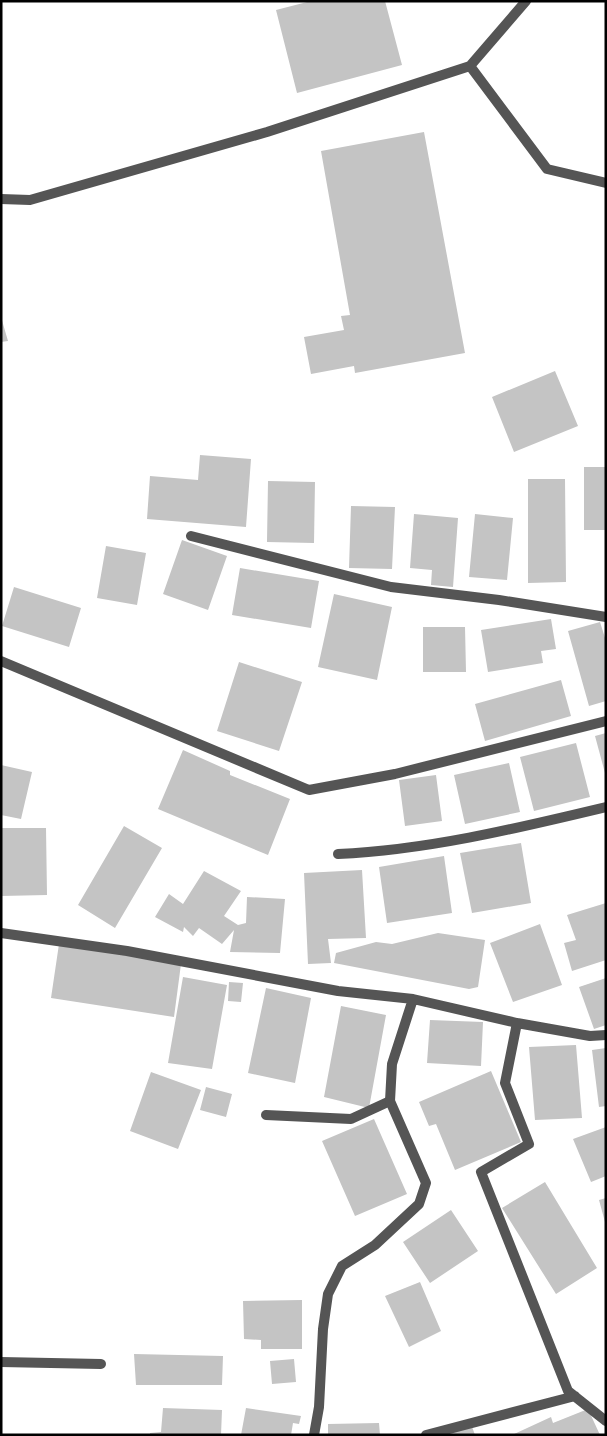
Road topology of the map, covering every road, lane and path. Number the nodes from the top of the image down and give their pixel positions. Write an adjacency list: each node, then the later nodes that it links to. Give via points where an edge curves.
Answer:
1 (526, 1): 2 (street)
2 (470, 66): 3 (street, via 547,169); 4 (street, via 267,132 30,200)
3 (606, 183)
4 (1, 199)
5 (191, 536): 6 (street, via 391,586)
6 (606, 617)
7 (1, 661): 8 (street, via 309,790 396,774)
8 (606, 721)
9 (606, 807): 10 (street, via 530,825 389,850)
10 (338, 854)
11 (1, 934): 12 (street, via 127,951 338,991)
12 (413, 999): 13 (street); 15 (street, via 392,1064)
13 (517, 1023): 14 (street, via 590,1036); 19 (street, via 505,1083 529,1144 481,1172 568,1391)
14 (606, 1035)
15 (390, 1101): 16 (street, via 351,1119); 21 (street, via 426,1183 419,1204 375,1245 342,1266 328,1294)
16 (266, 1115)
17 (1, 1362): 18 (street)
18 (100, 1364)
19 (575, 1396): 20 (street); 22 (street)
20 (606, 1421)
21 (314, 1435)
22 (426, 1435)

